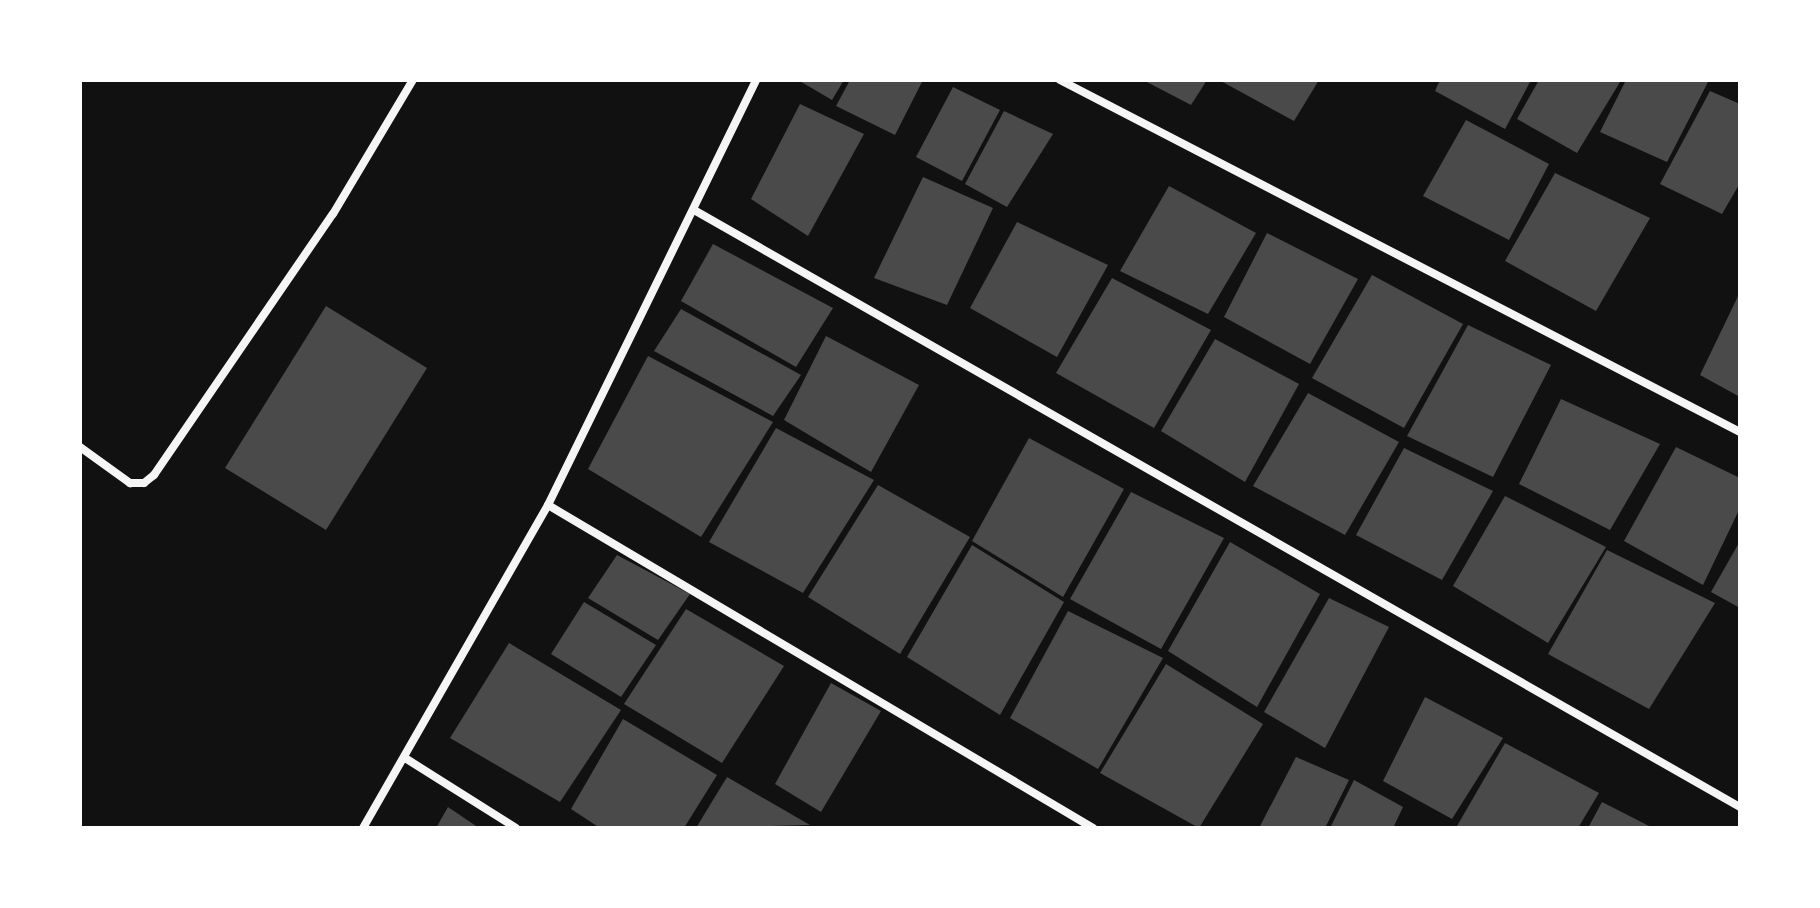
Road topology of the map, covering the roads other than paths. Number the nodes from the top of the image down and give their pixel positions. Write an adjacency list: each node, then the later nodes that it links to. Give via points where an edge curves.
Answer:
1 (413, 80): 6 (street, via 333,214 154,475 144,483 130,483)
2 (756, 80): 4 (street)
3 (1060, 80): 5 (street)
4 (694, 210): 7 (street); 9 (street)
5 (1740, 432)
6 (80, 447)
7 (548, 505): 8 (street); 12 (street)
8 (405, 758): 10 (street); 11 (street)
9 (1740, 807)
10 (363, 828)
11 (516, 828)
12 (1093, 828)

